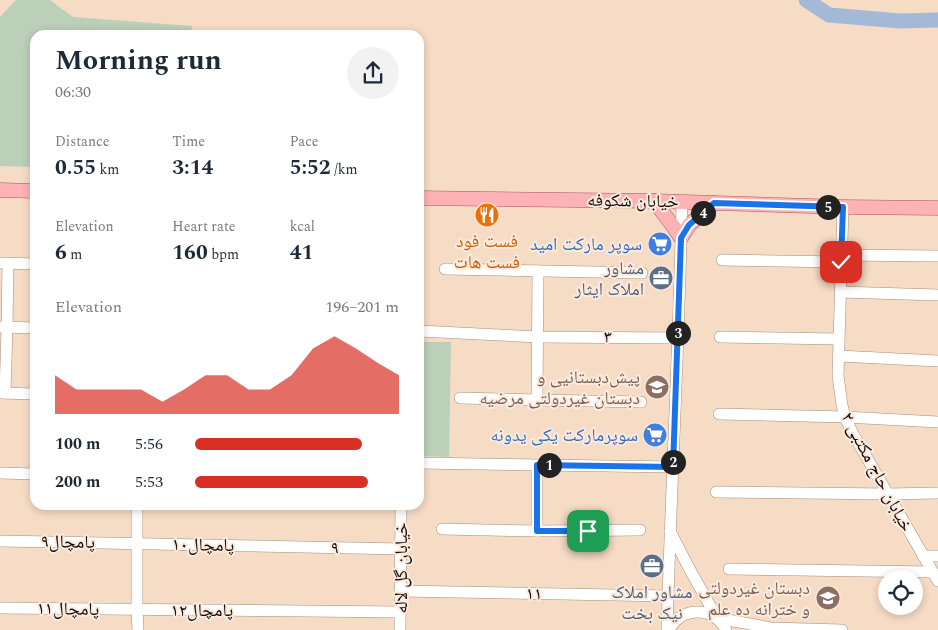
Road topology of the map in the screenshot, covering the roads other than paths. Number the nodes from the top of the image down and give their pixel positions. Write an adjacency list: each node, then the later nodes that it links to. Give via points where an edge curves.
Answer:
1 (0, 190): 2 (main road)
2 (30, 191)
3 (424, 198): 4 (main road, خیابان شکوفه)
4 (654, 200): 5 (main road, خیابان شکوفه); 9 (main road)
5 (682, 202): 6 (main road, خیابان شکوفه); 9 (street)
6 (714, 203): 7 (main road, خیابان شکوفه); 9 (main road, via 689,225)
7 (843, 207): 8 (main road, خیابان شکوفه); 11 (street, خیابان حاج مکتبی ۲)
8 (938, 208)
9 (681, 238): 25 (street)
10 (938, 256): 11 (street)
11 (841, 259): 12 (street); 18 (street, خیابان حاج مکتبی ۲)
12 (722, 260)
13 (4, 263): 14 (street); 20 (street)
14 (30, 264)
15 (445, 269): 16 (street)
16 (538, 271): 17 (street); 24 (street)
17 (642, 272)
18 (840, 292): 19 (street); 26 (street, خیابان حاج مکتبی ۲)
19 (938, 296)
20 (4, 327): 21 (street); 29 (street)
21 (30, 328)
22 (424, 332): 24 (street, ۳)
23 (720, 336): 26 (street)
24 (538, 337): 25 (street, ۳); 32 (street)
25 (678, 338): 39 (street)
26 (839, 339): 27 (street, خیابان حاج مکتبی ۲)
27 (838, 356): 28 (street); 35 (street, خیابان حاج مکتبی ۲)
28 (938, 362)
29 (2, 393): 30 (street)
30 (30, 394)
31 (460, 398): 32 (street)
32 (537, 400): 33 (street)
33 (641, 402)
34 (718, 414): 35 (street)
35 (845, 417): 36 (street); 44 (street, خیابان حاج مکتبی ۲)
36 (938, 422)
37 (424, 463): 38 (street)
38 (537, 465): 39 (street); 50 (street)
39 (673, 467): 47 (street)
40 (0, 474): 41 (street)
41 (30, 474)
42 (716, 492): 44 (street)
43 (938, 493): 44 (street)
44 (887, 494): 55 (street, خیابان حاج مکتبی ۲)
45 (137, 510): 52 (street)
46 (401, 510): 54 (street, خیابان گل لاله)
47 (670, 529): 60 (street); 64 (street)
48 (442, 530): 50 (street)
49 (640, 530): 50 (street)
50 (537, 531)
51 (0, 541): 52 (street, پامچال۹)
52 (137, 544): 53 (street, پامچال۱۰); 62 (street)
53 (269, 546): 54 (street, ۹)
54 (401, 549): 59 (street, خیابان گل لاله)
55 (923, 556): 56 (street); 58 (street, خیابان حاج مکتبی ۲)
56 (938, 556)
57 (729, 569): 58 (street)
58 (935, 576)
59 (400, 591): 60 (street, ۱۱); 63 (street, خیابان گل لاله)
60 (668, 596): 68 (street)
61 (0, 608): 62 (street, پامچال۱۱)
62 (137, 610): 63 (street, پامچال۱۲); 66 (street)
63 (400, 612): 67 (street, خیابان گل لاله)
64 (717, 618): 65 (street); 68 (street, via 698,611 688,613 678,618); 69 (street)
65 (750, 628): 70 (street)
66 (138, 630)
67 (400, 630)
68 (668, 630)
69 (726, 630)
70 (842, 630)

